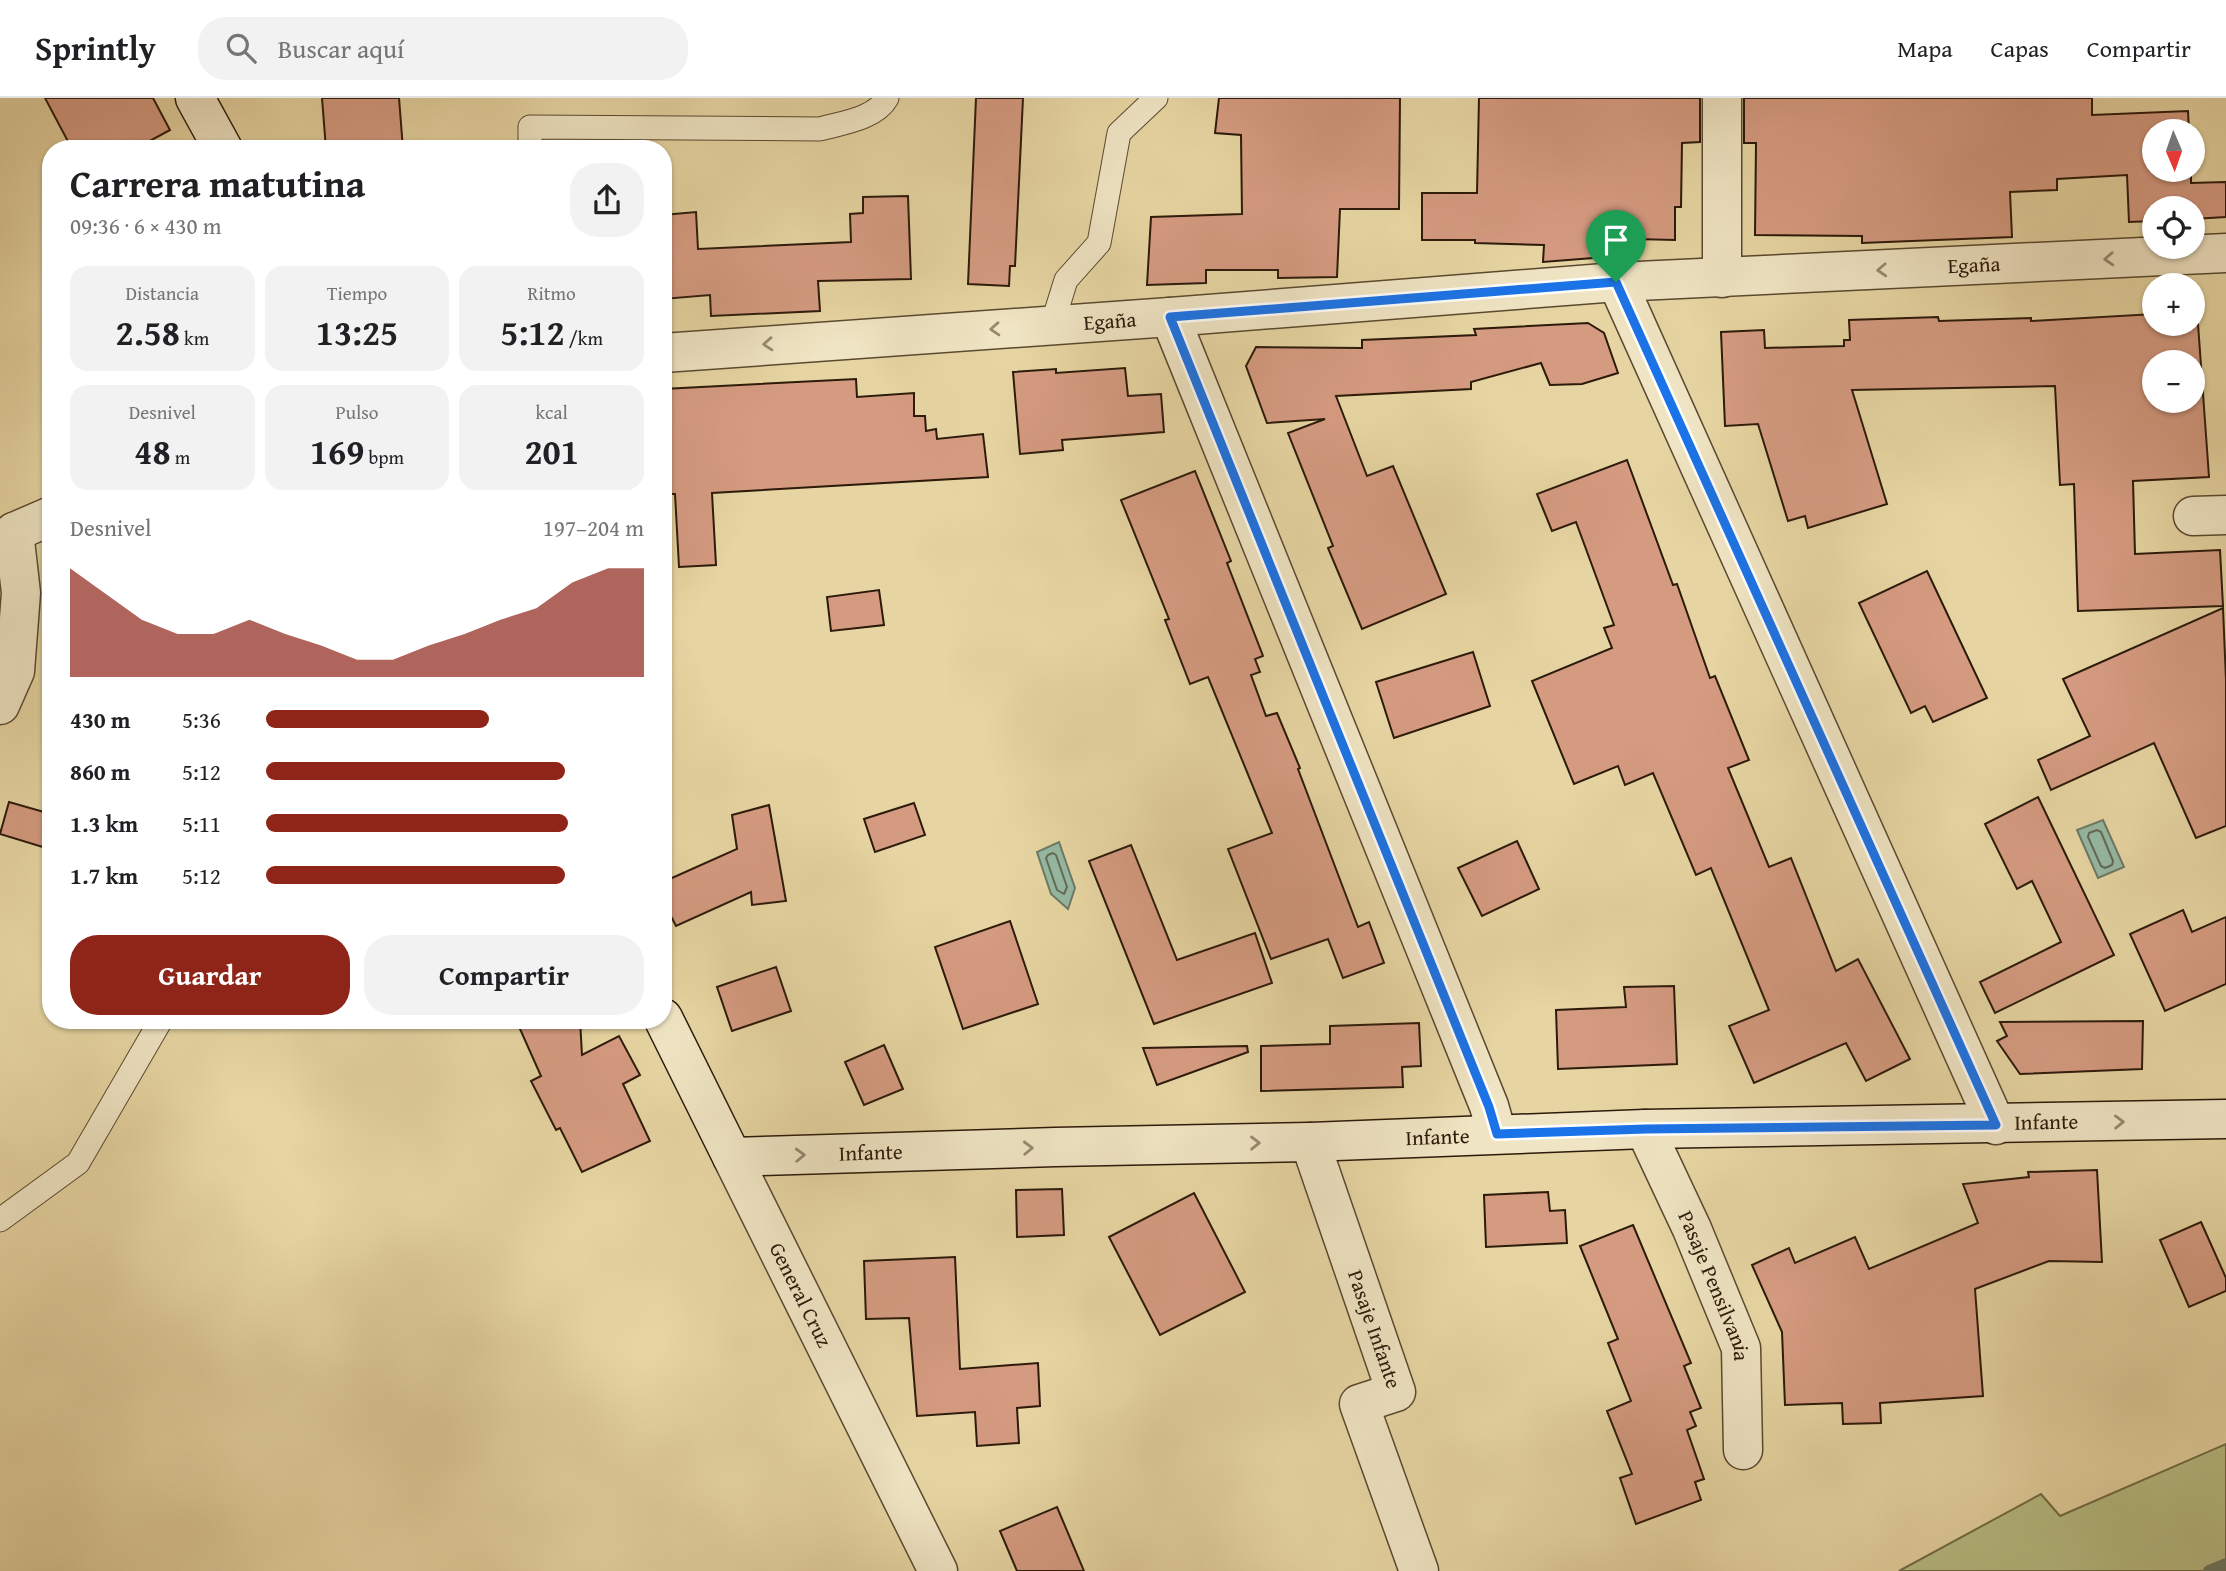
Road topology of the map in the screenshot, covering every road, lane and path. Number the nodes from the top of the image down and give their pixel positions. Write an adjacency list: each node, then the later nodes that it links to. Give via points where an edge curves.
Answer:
1 (195, 98): 5 (street)
2 (887, 98): 6 (lane, via 860,119 820,129 530,127)
3 (1156, 98): 11 (lane, via 1119,133 1099,243 1066,280)
4 (1722, 98): 8 (street)
5 (218, 140)
6 (530, 140)
7 (2226, 253): 8 (street, Egaña, one-way to 8)
8 (1722, 278): 9 (street, Egaña)
9 (1616, 282): 10 (street, Egaña); 19 (street)
10 (1170, 317): 11 (street, Egaña); 21 (street)
11 (1052, 325): 12 (street, Egaña, one-way to 12)
12 (672, 352)
13 (42, 517): 14 (street)
14 (7, 522): 15 (street, via 21,593 15,671)
15 (0, 705)
16 (156, 1029): 24 (lane, via 78,1163)
17 (668, 1029): 23 (street, General Cruz)
18 (2226, 1119): 19 (street, Infante, one-way to 18)
19 (1996, 1125): 20 (street, Infante)
20 (1646, 1129): 21 (street, Infante); 25 (street, Pasaje Pensilvania, via 1741,1348)
21 (1497, 1134): 22 (street, Infante)
22 (1310, 1142): 23 (street, Infante, one-way to 22); 27 (street, Pasaje Infante, via 1395,1392 1359,1404)
23 (732, 1157): 26 (street, General Cruz)
24 (0, 1220)
25 (1744, 1450)
26 (937, 1571)
27 (1419, 1571)

